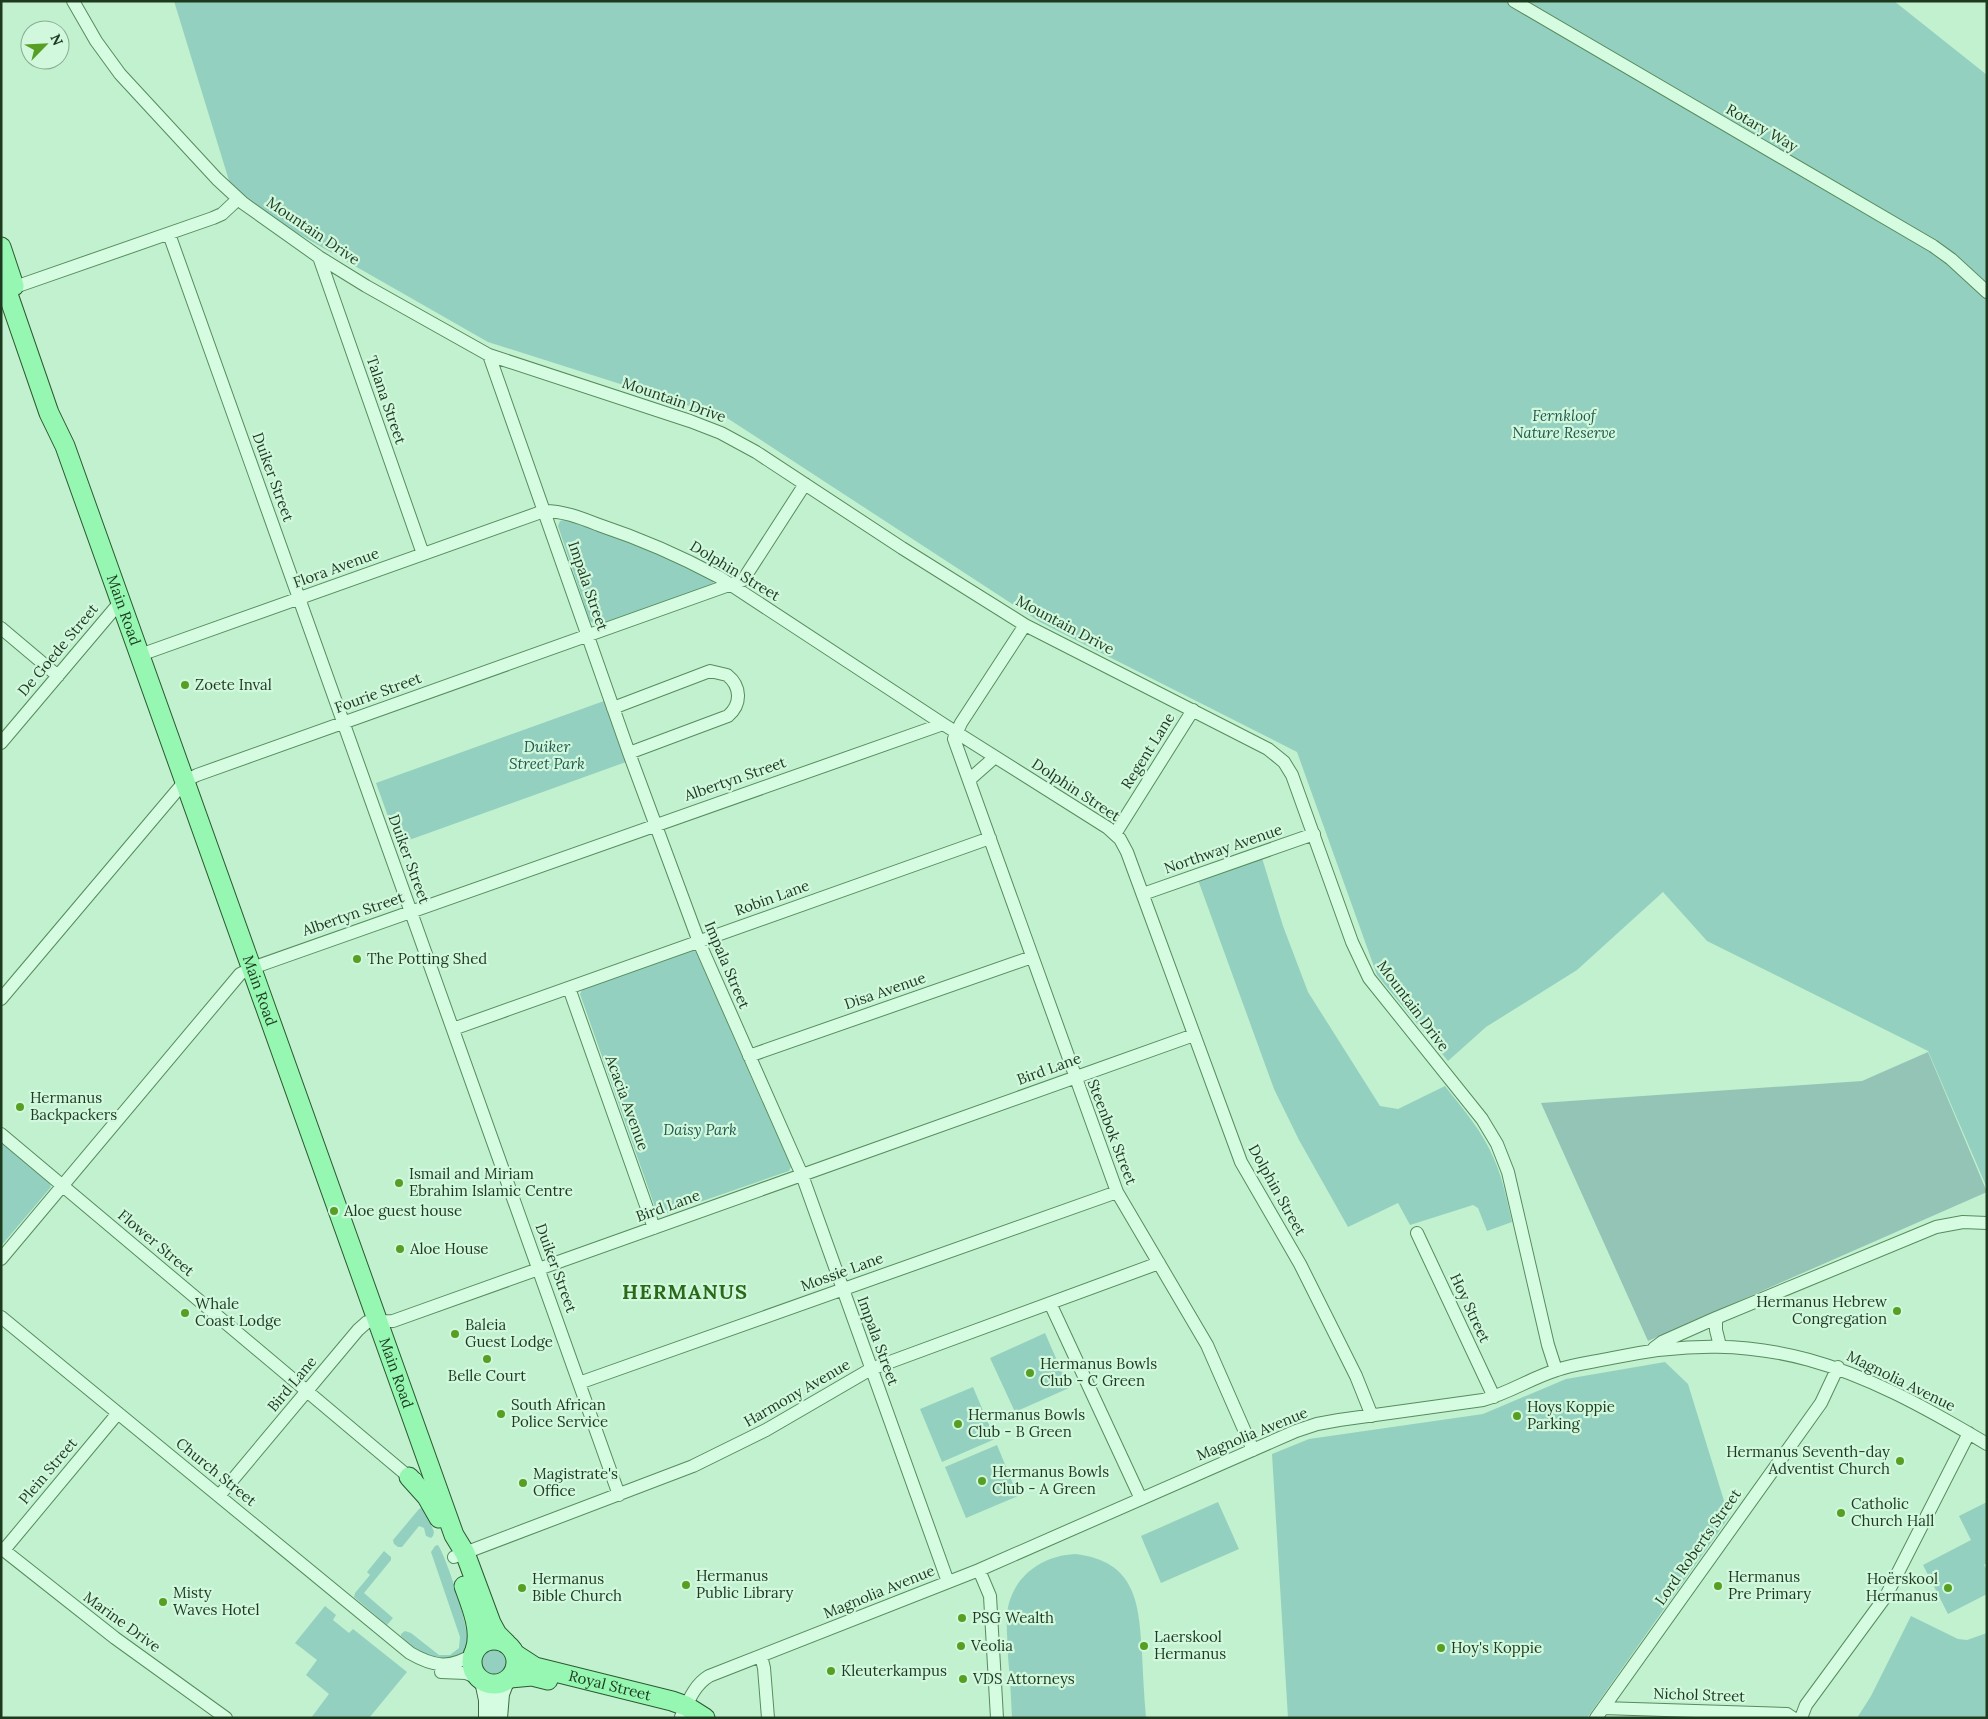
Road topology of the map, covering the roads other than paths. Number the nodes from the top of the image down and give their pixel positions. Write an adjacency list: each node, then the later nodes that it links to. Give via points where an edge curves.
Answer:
1 (73, 1): 3 (street, Mountain Drive, via 96,41 132,89)
2 (1514, 1): 9 (street, Rotary Way, via 1932,246)
3 (238, 199): 4 (street, via 222,214); 6 (street, Mountain Drive)
4 (169, 234): 8 (street); 16 (street, Duiker Street)
5 (1, 247): 8 (main road, Main Road)
6 (319, 257): 10 (street, Mountain Drive); 14 (street, Talana Street)
7 (1, 274): 11 (main road, Main Road, via 49,413)
8 (15, 287): 11 (main road, Main Road, via 57,411)
9 (1987, 292)
10 (489, 355): 12 (street, Mountain Drive, via 721,432); 13 (street, Impala Street)
11 (65, 446): 17 (main road, Main Road)
12 (805, 484): 15 (street, Fourie Street, via 743,580); 18 (street, Mountain Drive)
13 (544, 511): 14 (street, Flora Avenue); 15 (street, Dolphin Street, via 560,511 633,536 684,558); 20 (street, Impala Street)
14 (423, 554): 16 (street, Flora Avenue)
15 (731, 585): 20 (street, Fourie Street); 26 (street, Dolphin Street)
16 (299, 598): 21 (street, Flora Avenue); 25 (street, Duiker Street)
17 (120, 601): 21 (main road, Main Road); 22 (street, De Goede Street)
18 (1025, 625): 24 (street, Mountain Drive); 27 (street)
19 (1, 628): 22 (street)
20 (588, 636): 23 (street, Impala Street); 25 (street, Fourie Street)
21 (140, 655): 32 (main road, Main Road)
22 (58, 676): 28 (street, De Goede Street)
23 (613, 708): 29 (street, Impala Street); 29 (street, via 710,671 727,674 737,688 737,703 728,716)
24 (1193, 710): 34 (street, Regent Lane); 35 (street, Mountain Drive, via 1279,756 1292,775)
25 (344, 723): 32 (street, Fourie Street); 38 (street, Duiker Street)
26 (943, 724): 27 (street, Dolphin Street); 33 (street, Albertyn Street)
27 (956, 733): 30 (street, Dolphin Street); 31 (street, Steenbok Street, via 954,739)
28 (1, 743)
29 (629, 753): 33 (street, Impala Street)
30 (995, 757): 31 (street); 34 (street, Dolphin Street)
31 (969, 780): 36 (street, Steenbok Street)
32 (185, 781): 41 (main road, Main Road); 43 (street, Fourie Street)
33 (655, 824): 38 (street, Albertyn Street); 39 (street, Impala Street)
34 (1115, 834): 37 (street, Dolphin Street, via 1127,852)
35 (1314, 834): 37 (street, Northway Avenue); 67 (street, Mountain Drive, via 1352,942 1370,978 1482,1119 1497,1144 1508,1172)
36 (990, 838): 39 (street, Robin Lane); 40 (street, Steenbok Street)
37 (1143, 894): 45 (street, Dolphin Street)
38 (411, 911): 41 (street, Albertyn Street); 44 (street, Duiker Street)
39 (699, 942): 42 (street, Robin Lane); 46 (street, Impala Street)
40 (1032, 956): 46 (street, Disa Avenue); 47 (street, Steenbok Street)
41 (252, 968): 50 (street, Albertyn Street, via 235,980); 62 (main road, Main Road)
42 (569, 988): 44 (street, Robin Lane); 53 (street, Acacia Avenue)
43 (1, 999)
44 (453, 1030): 57 (street, Duiker Street)
45 (1194, 1035): 47 (street, Bird Lane); 72 (street, Dolphin Street, via 1241,1162 1300,1264 1356,1376)
46 (750, 1056): 49 (street, Impala Street)
47 (1075, 1077): 49 (street, Bird Lane); 51 (street, Steenbok Street)
48 (1, 1134): 50 (street, Flower Street)
49 (802, 1175): 53 (street, Bird Lane); 58 (street, Impala Street)
50 (63, 1186): 55 (street, Albertyn Street); 69 (street, Flower Street)
51 (1117, 1192): 56 (street, Steenbok Street); 58 (street, Mossie Lane)
52 (1987, 1223): 61 (street, via 1963,1222 1936,1227)
53 (654, 1228): 57 (street, Bird Lane)
54 (1417, 1233): 70 (street, Hoy Street)
55 (1, 1259)
56 (1159, 1263): 59 (street, Harmony Avenue); 75 (street, Steenbok Street, via 1207,1345)
57 (539, 1269): 62 (street, Bird Lane, via 393,1321); 68 (street, Duiker Street)
58 (842, 1289): 66 (street, Impala Street); 68 (street, Mossie Lane)
59 (1050, 1303): 66 (street, Harmony Avenue); 80 (street)
60 (1, 1317): 71 (street, Church Street)
61 (1716, 1318): 63 (street); 64 (street)
62 (378, 1321): 69 (street, Bird Lane, via 362,1325); 76 (main road, Main Road)
63 (1720, 1346): 64 (street, Magnolia Avenue); 65 (street, Magnolia Avenue, via 1787,1353)
64 (1650, 1350): 67 (street, Magnolia Avenue)
65 (1838, 1367): 73 (street, Magnolia Avenue); 91 (street, Lord Roberts Street, via 1821,1402)
66 (871, 1368): 78 (street, Harmony Avenue, via 751,1438 693,1466); 84 (street, Impala Street)
67 (1556, 1370): 70 (street, Magnolia Avenue)
68 (579, 1383): 78 (street, Duiker Street)
69 (307, 1391): 77 (street, Flower Street); 79 (street, Bird Lane)
70 (1494, 1397): 72 (street, Magnolia Avenue)
71 (118, 1413): 79 (street, Church Street); 81 (street, Plein Street)
72 (1372, 1416): 75 (street, Magnolia Avenue, via 1317,1424)
73 (1969, 1433): 74 (street, Magnolia Avenue); 100 (street, via 1886,1596 1806,1705)
74 (1987, 1444)
75 (1253, 1450): 80 (street, Magnolia Avenue)
76 (432, 1472): 77 (street, via 420,1478); 82 (main road, Main Road)
77 (409, 1477): 82 (main road, via 433,1505)
78 (619, 1495): 82 (street, Harmony Avenue)
79 (219, 1496): 87 (street, Church Street)
80 (1141, 1499): 83 (street, Magnolia Avenue)
81 (3, 1549): 93 (street, Marine Drive, via 115,1638)
82 (459, 1555): 85 (main road, Main Road, via 497,1634); 86 (main road, Main Road, via 476,1626 478,1642)
83 (979, 1570): 84 (street, Magnolia Avenue); 98 (street, via 990,1596)
84 (948, 1582): 88 (street, Magnolia Avenue)
85 (511, 1649): 86 (main road, via 498,1640 489,1640); 90 (main road, via 516,1670); 92 (main road, Royal Street, via 535,1667 649,1694)
86 (474, 1652): 87 (street, Church Street, via 457,1663 443,1665); 89 (main road, Main Road, via 474,1670)
87 (410, 1653): 89 (street, Church Street, via 429,1669 466,1673)
88 (761, 1656): 92 (street, Magnolia Avenue, via 706,1678 693,1692); 97 (street)
89 (482, 1680): 90 (main road, via 494,1684); 94 (main road, Main Road)
90 (508, 1680): 92 (main road, Royal Street, via 532,1676); 95 (main road, via 500,1694)
91 (1600, 1713): 99 (street, Nichol Street, via 1787,1714)
92 (684, 1714): 96 (main road, Royal Street)
93 (226, 1718)
94 (487, 1718)
95 (499, 1718)
96 (705, 1718)
97 (768, 1718)
98 (997, 1718)
99 (1793, 1718)
100 (1801, 1718)

